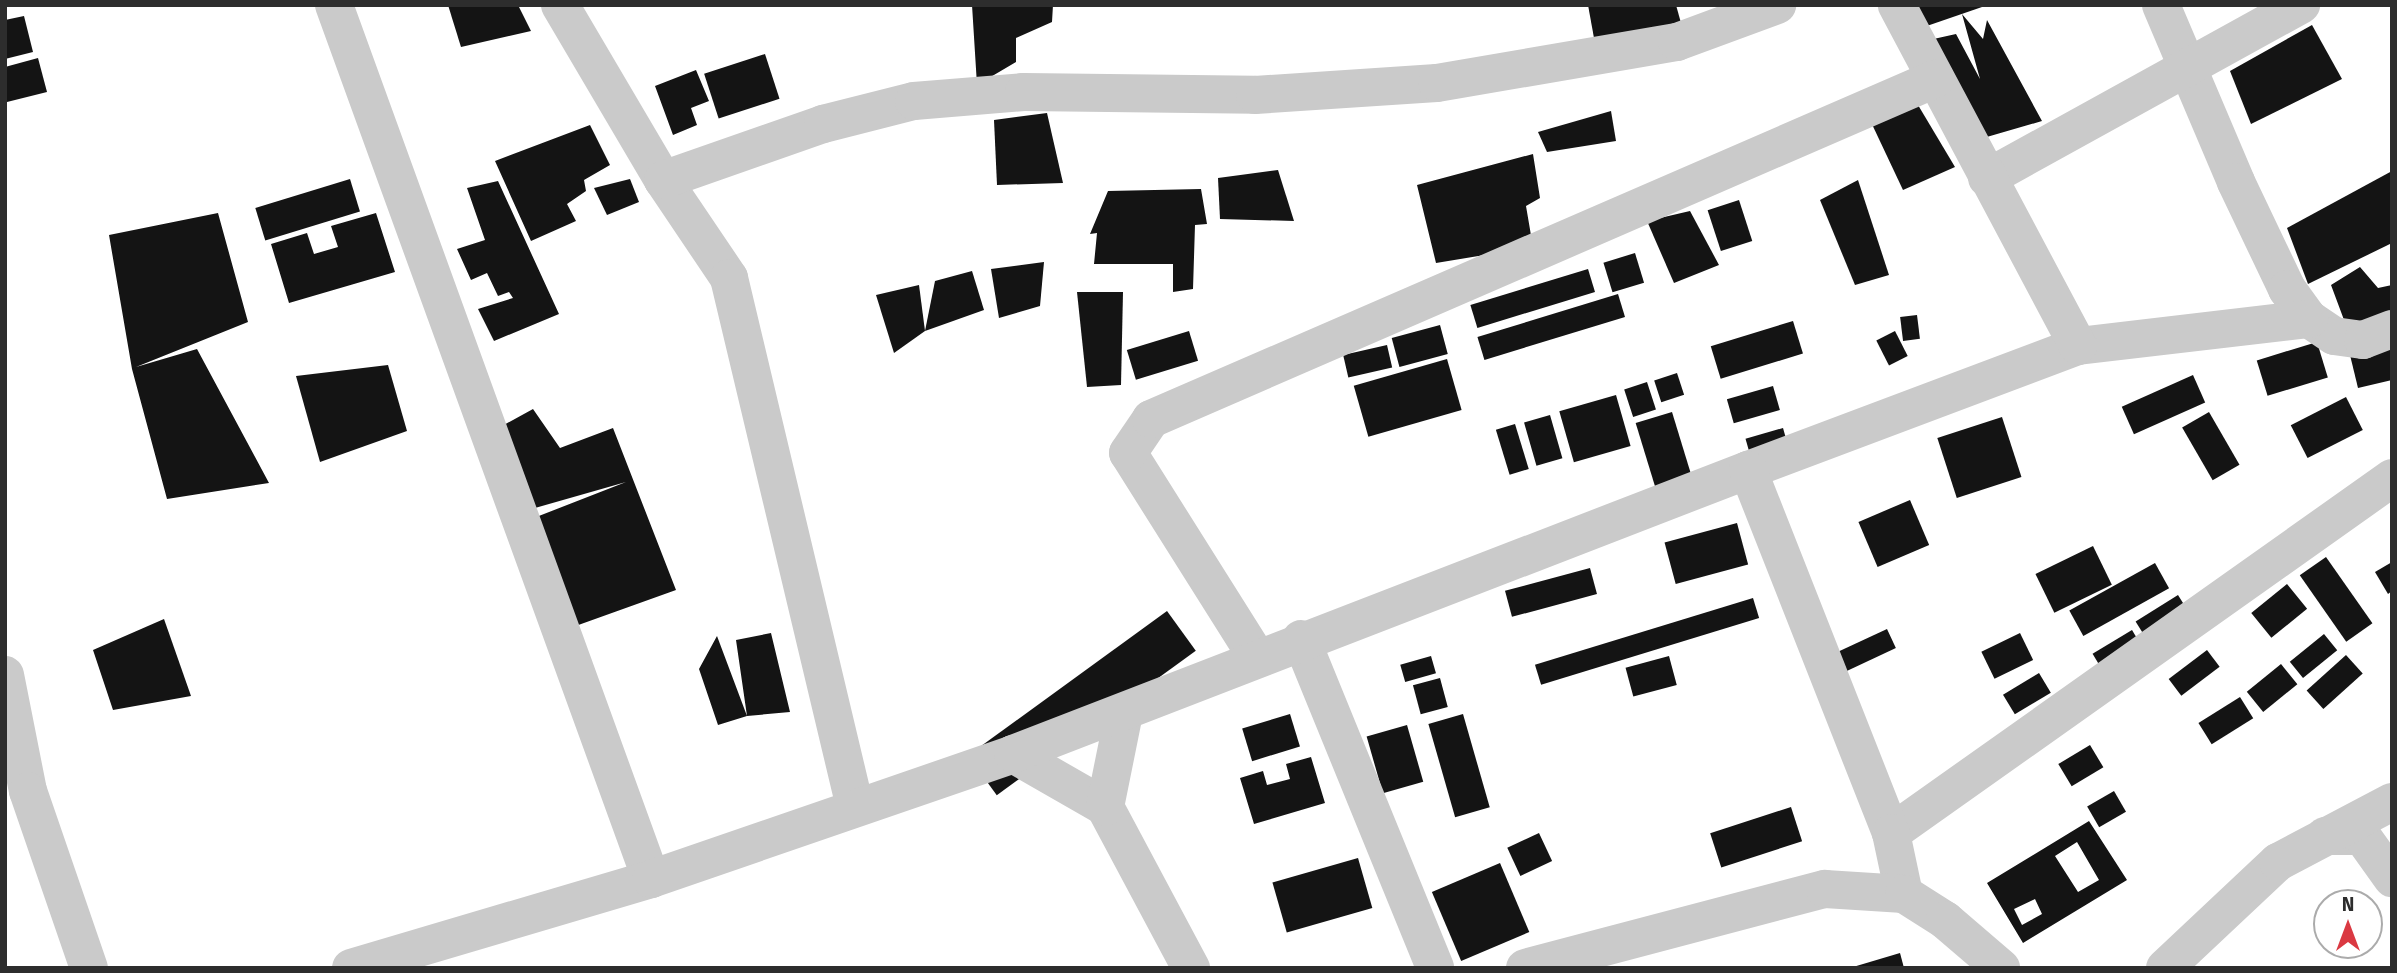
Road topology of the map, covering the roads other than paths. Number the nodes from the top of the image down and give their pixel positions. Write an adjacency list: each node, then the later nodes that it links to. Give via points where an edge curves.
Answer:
1 (334, 5): 27 (street)
2 (560, 5): 10 (street)
3 (1777, 5): 10 (street, via 1677,42 1412,86 1255,95 1024,92 914,101 822,124)
4 (1897, 5): 8 (street)
5 (2161, 5): 7 (street)
6 (2301, 5): 7 (street)
7 (2190, 67): 9 (street); 11 (street, via 2235,182 2287,289)
8 (1935, 79): 9 (street); 17 (street, via 1151,419 1128,453)
9 (1986, 178): 13 (street)
10 (663, 180): 22 (street, via 729,278)
11 (2309, 319): 12 (street, via 2334,336 2363,340); 13 (street)
12 (2392, 329)
13 (2078, 346): 14 (street)
14 (1748, 470): 16 (street); 24 (street)
15 (2392, 478): 24 (street)
16 (1301, 639): 17 (street); 32 (street)
17 (1256, 656): 19 (street)
18 (5, 675): 29 (street, via 28,790)
19 (1124, 713): 20 (street); 23 (street)
20 (1013, 754): 22 (street); 23 (street)
21 (2392, 802): 25 (street)
22 (855, 807): 27 (street)
23 (1105, 807): 31 (street)
24 (1891, 833): 28 (street)
25 (2325, 836): 26 (street, via 2362,836); 35 (street, via 2278,862)
26 (2392, 878)
27 (651, 879): 30 (street)
28 (1904, 894): 33 (street, via 1825,889); 34 (street, via 1945,920)
29 (89, 968)
30 (351, 968)
31 (1191, 968)
32 (1435, 968)
33 (1525, 968)
34 (2001, 968)
35 (2165, 968)

